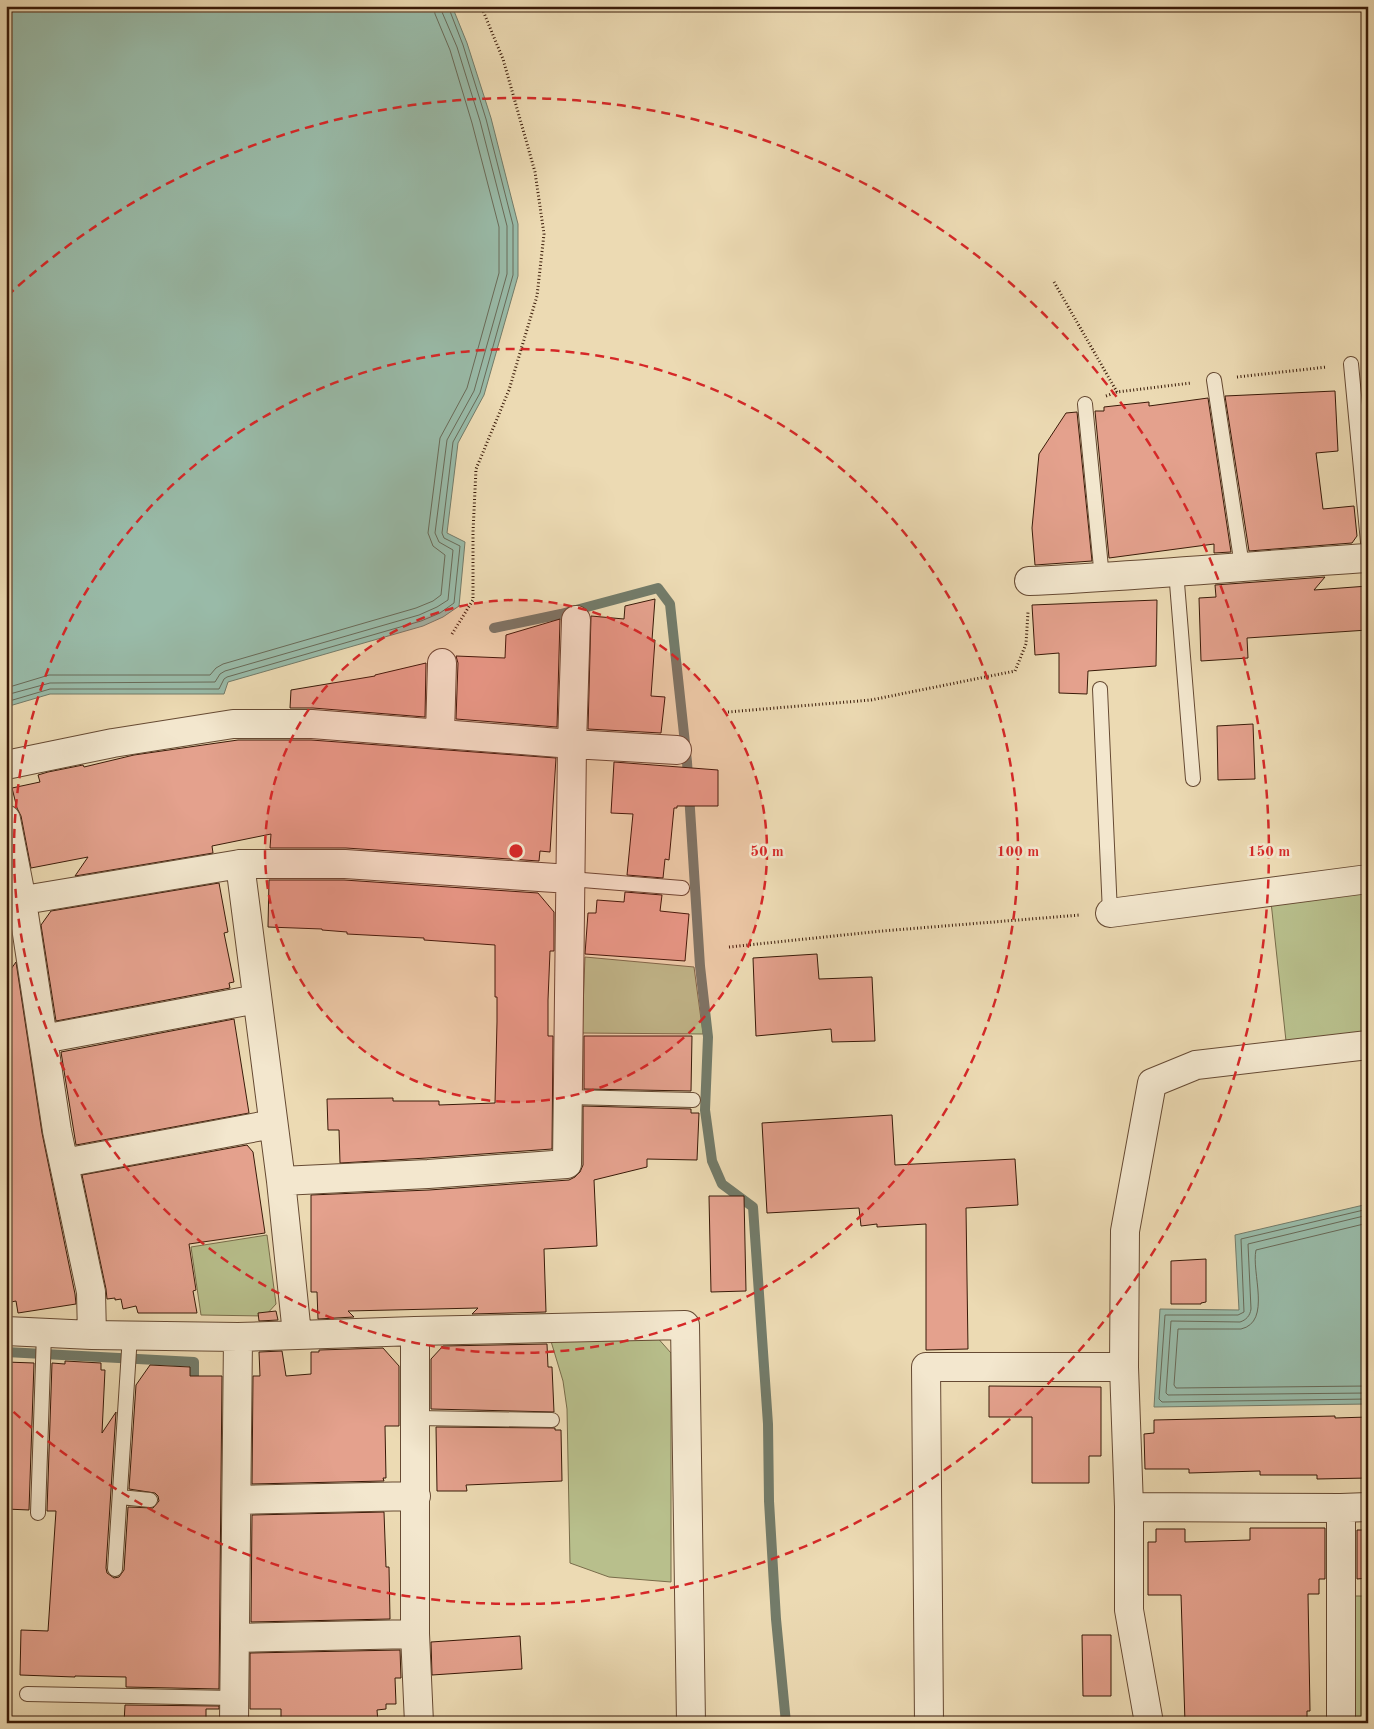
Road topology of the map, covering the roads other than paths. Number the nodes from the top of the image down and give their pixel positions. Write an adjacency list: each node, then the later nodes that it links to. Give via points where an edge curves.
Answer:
1 (1351, 364): 4 (lane)
2 (1214, 380): 6 (lane)
3 (1085, 404): 8 (lane)
4 (1368, 542)
5 (1368, 558): 6 (street)
6 (1242, 566): 7 (street)
7 (1176, 571): 8 (street); 17 (lane)
8 (1102, 578): 9 (street)
9 (1030, 581)
10 (576, 620): 14 (street)
11 (442, 663): 13 (street)
12 (1100, 689): 24 (lane)
13 (440, 734): 14 (street); 16 (street, via 312,724 233,724)
14 (572, 744): 15 (street); 20 (street)
15 (677, 750)
16 (6, 764)
17 (1193, 780)
18 (6, 819): 23 (street)
19 (240, 864): 20 (street, via 345,864); 23 (street); 25 (street)
20 (570, 879): 22 (lane); 28 (street)
21 (1368, 879): 24 (street)
22 (682, 888)
23 (14, 902): 26 (street)
24 (1110, 913)
25 (257, 999): 26 (street); 30 (street)
26 (43, 1039): 31 (street)
27 (1368, 1045): 40 (street, via 1196,1065 1152,1083 1125,1231)
28 (568, 1097): 29 (lane); 32 (street, via 567,1164)
29 (693, 1100)
30 (273, 1124): 31 (street); 32 (street)
31 (64, 1163): 37 (street, via 91,1292)
32 (281, 1181): 36 (street)
33 (6, 1331): 35 (street)
34 (415, 1331): 36 (street); 41 (street); 57 (street, via 685,1325)
35 (44, 1333): 37 (street); 50 (lane)
36 (297, 1334): 39 (street)
37 (92, 1335): 38 (street)
38 (130, 1335): 39 (street); 44 (lane)
39 (238, 1337): 46 (street)
40 (1124, 1367): 47 (street); 58 (street, via 926,1367)
41 (416, 1418): 42 (lane); 43 (street)
42 (552, 1420)
43 (416, 1496): 46 (street); 52 (street)
44 (120, 1498): 45 (lane); 51 (lane)
45 (150, 1500)
46 (237, 1500): 53 (street)
47 (1128, 1507): 49 (street); 59 (street, via 1129,1610)
48 (1368, 1507): 49 (street)
49 (1341, 1508): 60 (street)
50 (38, 1513)
51 (115, 1569)
52 (415, 1634): 53 (street); 56 (street)
53 (235, 1638): 55 (street)
54 (27, 1694): 55 (lane)
55 (234, 1710)
56 (419, 1723)
57 (691, 1723)
58 (929, 1723)
59 (1149, 1723)
60 (1341, 1723)

